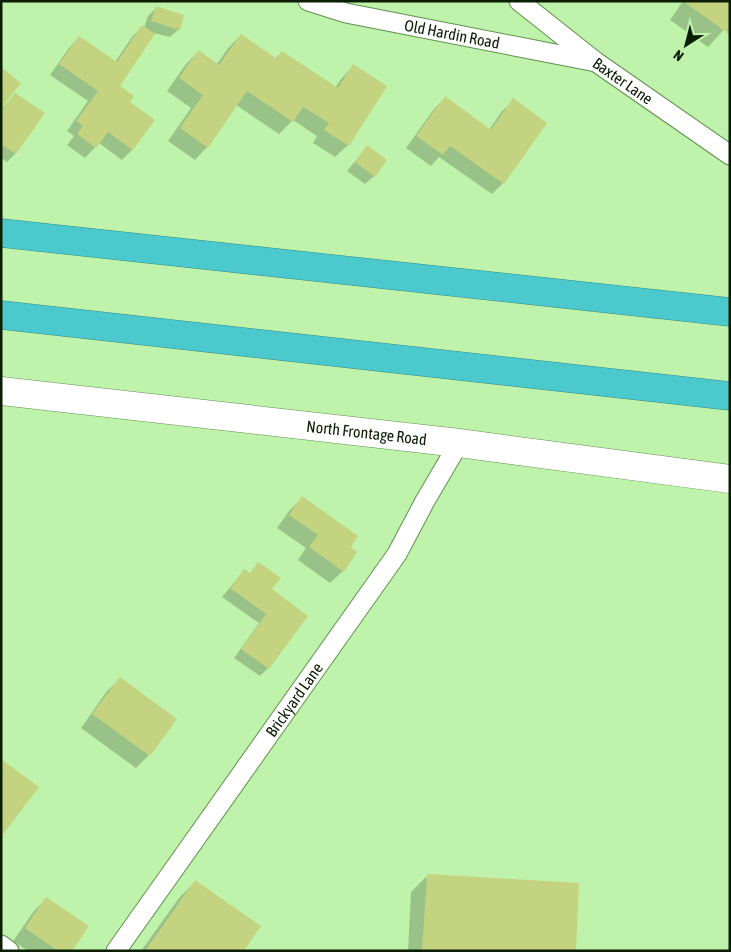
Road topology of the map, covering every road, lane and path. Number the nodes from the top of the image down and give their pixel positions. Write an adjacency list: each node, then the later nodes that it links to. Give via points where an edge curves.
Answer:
1 (308, 1): 3 (street, Old Hardin Road, via 346,13)
2 (519, 1): 3 (street, Baxter Lane)
3 (596, 62): 4 (street, Baxter Lane)
4 (730, 155)
5 (1, 232): 6 (highway)
6 (730, 312)
7 (1, 315): 9 (highway)
8 (1, 391): 10 (street, North Frontage Road)
9 (730, 396)
10 (459, 443): 11 (street, North Frontage Road); 14 (street, Brickyard Lane, via 397,554)
11 (730, 479)
12 (1, 945): 13 (street)
13 (9, 951)
14 (116, 951)

